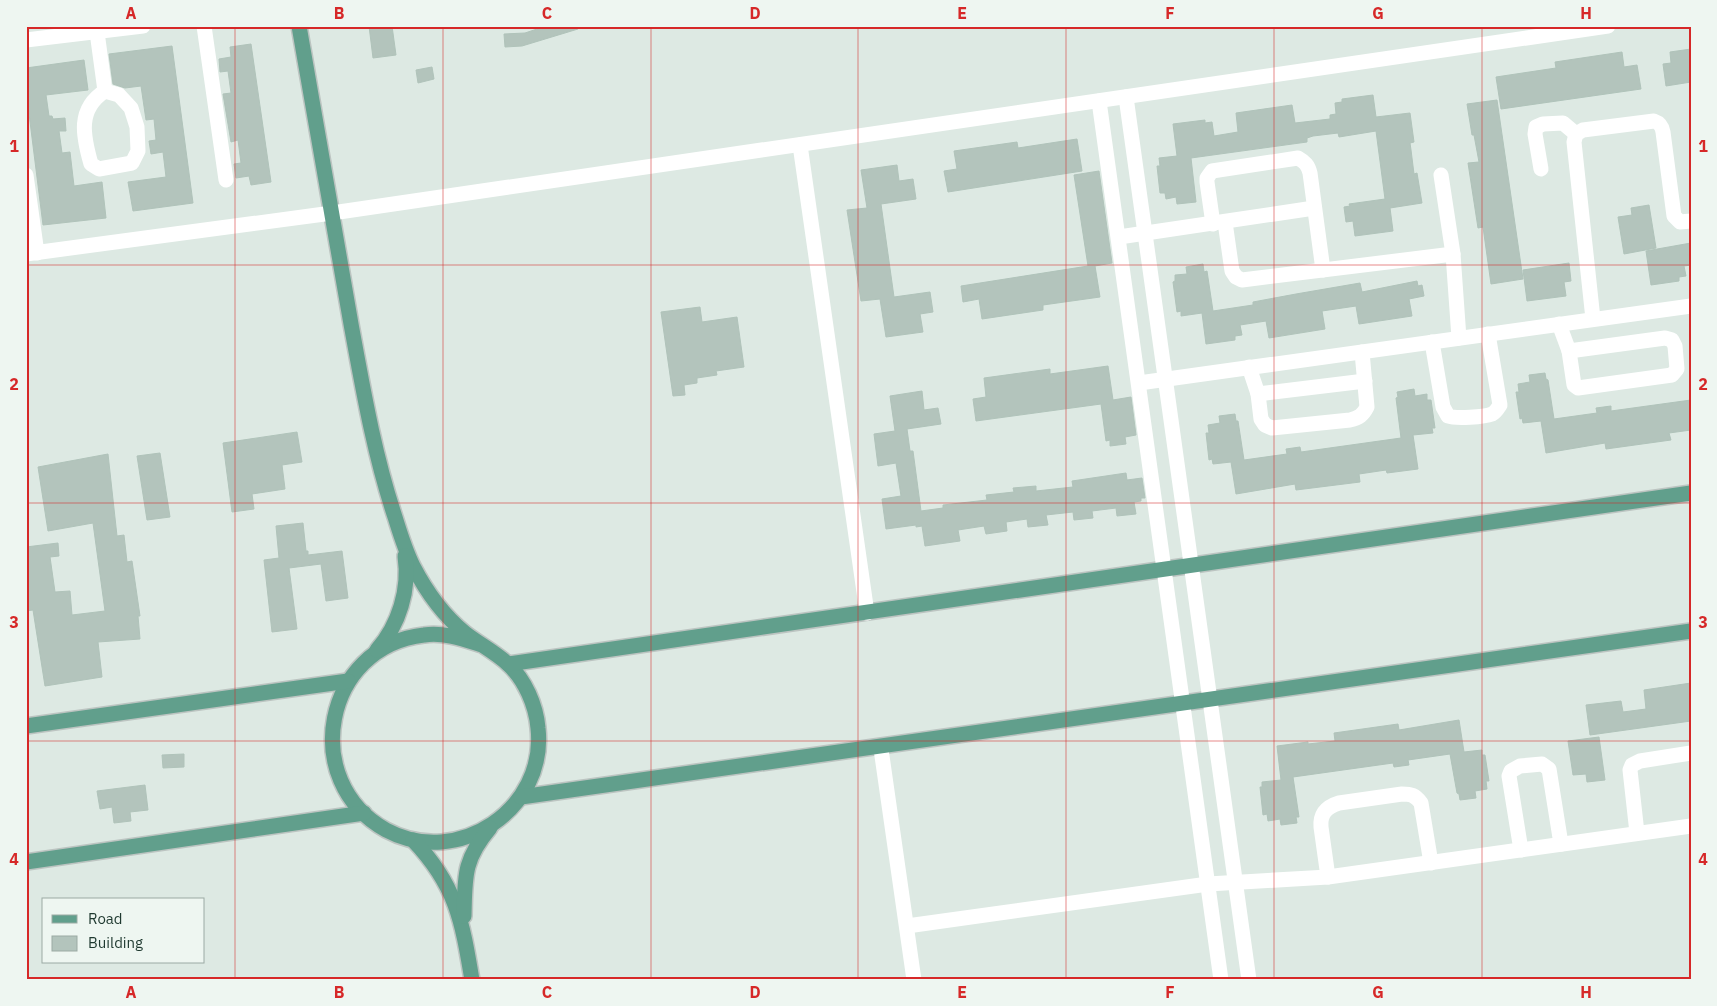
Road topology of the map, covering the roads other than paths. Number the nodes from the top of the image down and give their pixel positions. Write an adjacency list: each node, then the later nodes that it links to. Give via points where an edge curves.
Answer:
1 (143, 26): 5 (street)
2 (204, 26): 15 (street)
3 (298, 26): 17 (main road)
4 (1608, 26): 8 (street)
5 (97, 32): 6 (street); 7 (street)
6 (27, 36)
7 (105, 91): 7 (street, via 119,96 131,108 137,127 138,151 132,163 99,169 91,164 84,139 87,109)
8 (1126, 97): 9 (street); 20 (street)
9 (1099, 101): 11 (street); 21 (street)
10 (1576, 134): 12 (street, via 1563,123 1536,126); 18 (street, via 1583,130 1659,123 1663,132 1674,216 1680,222); 26 (street, via 1574,142)
11 (800, 144): 17 (street); 42 (street)
12 (1541, 169)
13 (26, 175): 22 (street)
14 (1441, 175): 23 (street)
15 (226, 180)
16 (1314, 208): 19 (street); 19 (street, via 1308,166 1298,158 1216,170 1207,178); 24 (street)
17 (332, 213): 22 (street); 39 (main road, via 370,424)
18 (1691, 221)
19 (1219, 223): 20 (street); 24 (street, via 1232,271 1242,280)
20 (1146, 234): 21 (street); 34 (street)
21 (1119, 237): 36 (street)
22 (32, 254)
23 (1453, 254): 24 (street); 29 (street)
24 (1323, 270)
25 (1691, 306): 26 (street)
26 (1593, 319): 27 (street)
27 (1559, 324): 28 (street); 31 (street)
28 (1488, 334): 29 (street); 30 (street, via 1500,405 1492,414 1448,416)
29 (1460, 338): 30 (street)
30 (1432, 342): 32 (street)
31 (1569, 351): 31 (street, via 1573,383 1578,388 1668,376 1677,369 1674,343 1669,338)
32 (1362, 352): 33 (street); 35 (street)
33 (1249, 368): 34 (street); 37 (street)
34 (1166, 379): 36 (street); 40 (street)
35 (1366, 382): 37 (street); 37 (street, via 1367,407 1358,418 1278,428 1265,425 1261,419)
36 (1139, 383): 41 (street)
37 (1258, 394)
38 (1691, 493): 40 (main road)
39 (403, 542): 44 (main road, via 434,600 464,632); 45 (main road, via 406,583 402,604 385,641)
40 (1192, 566): 41 (main road); 48 (street)
41 (1164, 569): 42 (main road); 49 (street)
42 (867, 613): 46 (main road)
43 (1691, 631): 48 (main road)
44 (482, 645): 45 (main road, via 454,636 425,634 397,642); 46 (main road)
45 (371, 656): 47 (main road)
46 (508, 664): 53 (main road, via 523,683 533,704 538,728 538,752 532,776)
47 (348, 682): 50 (main road); 54 (main road, via 332,726 332,750 338,774)
48 (1210, 702): 49 (main road); 64 (street)
49 (1183, 706): 51 (main road); 65 (street)
50 (26, 726)
51 (881, 749): 53 (main road); 66 (street)
52 (1691, 753): 57 (street, via 1632,765)
53 (521, 797): 55 (main road)
54 (364, 814): 58 (main road, via 387,830); 61 (main road)
55 (493, 824): 58 (main road, via 468,837 440,842); 67 (main road, via 475,847 465,874)
56 (1691, 826): 57 (street)
57 (1637, 834): 59 (street)
58 (413, 840): 67 (main road, via 446,882)
59 (1561, 844): 60 (street); 60 (street, via 1549,769 1542,764 1520,766 1509,776)
60 (1521, 850): 62 (street)
61 (26, 862)
62 (1431, 863): 63 (street); 63 (street, via 1421,803 1409,794 1384,797 1338,804 1324,811 1321,827)
63 (1328, 878): 64 (street)
64 (1236, 882): 65 (street); 71 (street)
65 (1208, 884): 66 (street); 70 (street)
66 (907, 926): 69 (street)
67 (464, 930): 68 (main road)
68 (472, 980)
69 (914, 980)
70 (1221, 980)
71 (1249, 980)

